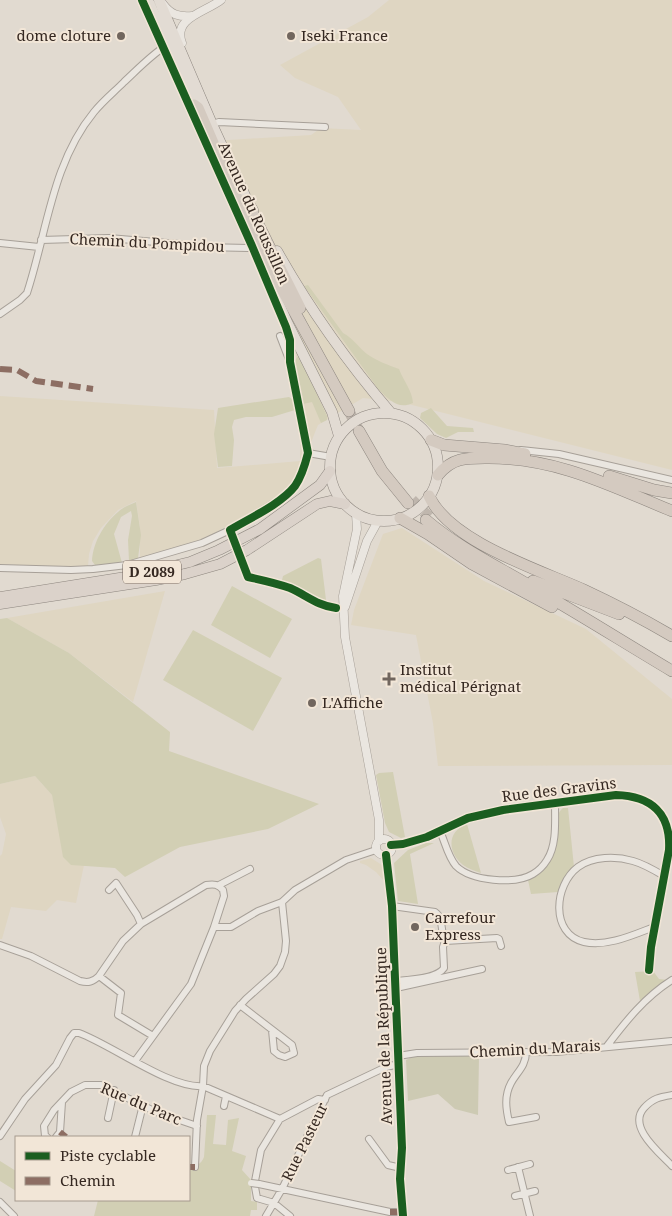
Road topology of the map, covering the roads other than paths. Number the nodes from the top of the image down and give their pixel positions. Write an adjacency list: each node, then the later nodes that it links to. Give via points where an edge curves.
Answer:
1 (148, 0): 5 (main road, Avenue du Roussillon)
2 (160, 0): 4 (street, via 175,15); 6 (main road, Avenue du Roussillon)
3 (221, 0): 4 (street)
4 (192, 16): 6 (street, via 180,29 180,36 194,70)
5 (167, 45): 6 (main road, Avenue du Roussillon); 10 (street, via 95,111 84,126 59,177)
6 (197, 100): 7 (main road, Avenue du Roussillon); 9 (highway, via 255,240 351,410); 12 (main road, Avenue du Roussillon, via 210,148)
7 (212, 124): 8 (street); 9 (main road, Avenue du Roussillon)
8 (325, 126)
9 (249, 204): 16 (main road, Avenue du Roussillon, via 310,306)
10 (41, 240): 12 (street, Chemin du Pompidou, via 109,238 202,247); 13 (street)
11 (0, 242): 13 (street)
12 (253, 246): 18 (main road, Avenue du Roussillon, via 332,412)
13 (39, 247): 14 (street, via 27,293)
14 (0, 315)
15 (280, 336): 21 (street, via 290,362)
16 (391, 413): 18 (main road, via 369,415 348,426); 19 (main road, via 410,419)
17 (361, 430): 28 (highway)
18 (339, 436): 22 (main road)
19 (431, 440): 20 (highway, via 444,445); 24 (main road, via 437,456)
20 (505, 450): 25 (street, via 559,454); 26 (highway, via 568,463)
21 (308, 453): 22 (street); 34 (street, via 299,479 285,496 202,543 127,564 92,569)
22 (331, 457): 23 (main road)
23 (330, 471): 29 (main road, via 335,490); 35 (highway, D 2089, via 320,485 260,529 190,562 132,576)
24 (438, 475): 27 (main road); 30 (highway, via 460,459 529,461 578,472)
25 (672, 480)
26 (672, 493)
27 (430, 496): 32 (main road, via 417,510); 39 (highway, via 438,512 489,547 610,602)
28 (410, 501)
29 (344, 504): 31 (main road); 36 (highway, D 2089, via 330,501 317,504 220,564 185,574)
30 (672, 511)
31 (356, 514): 33 (main road); 37 (street, via 358,529 343,596)
32 (400, 518): 33 (main road); 38 (highway, via 508,584)
33 (378, 521): 37 (street, via 367,541)
34 (0, 568)
35 (0, 597)
36 (0, 604)
37 (344, 609): 42 (street, via 348,659)
38 (616, 637): 39 (highway, via 465,550 428,519 505,567); 40 (highway)
39 (672, 638)
40 (672, 671)
41 (555, 804): 43 (street, Rue des Gravins, via 476,816); 43 (street, via 554,833 547,861 534,874 525,877 492,880 465,872 451,858); 48 (street, Rue des Gravins, via 616,795 646,801 656,808 668,828 670,838)
42 (379, 820): 44 (street); 45 (street)
43 (440, 831): 44 (street, Rue des Gravins, via 403,844)
44 (389, 843): 45 (street, via 383,840); 46 (street, via 391,850)
45 (378, 845): 46 (street, via 379,854); 51 (street, via 295,890)
46 (386, 855): 52 (street, Avenue de la République)
47 (250, 869): 49 (street)
48 (664, 876): 55 (street, Rue des Gravins); 55 (street, via 633,861 602,858 578,867 561,891 559,912 562,920 566,929 582,941 603,943)
49 (219, 886): 53 (street, via 206,885); 54 (street, via 224,896)
50 (109, 890): 53 (street, via 116,883)
51 (282, 902): 54 (street, via 231,927); 64 (street, via 286,941 282,960 274,974)
52 (392, 906): 56 (street, via 438,914); 63 (street, Avenue de la République)
53 (141, 924): 61 (street, via 123,941)
54 (214, 927): 66 (street, via 191,984)
55 (654, 927): 60 (street, Rue des Gravins)
56 (444, 941): 58 (street, via 497,938); 63 (street, via 444,968 439,974)
57 (0, 945): 61 (street, via 31,956 80,981 87,983)
58 (501, 946)
59 (482, 969): 63 (street)
60 (649, 970)
61 (100, 976): 66 (street, via 121,993 118,1015)
62 (672, 980): 68 (street, via 628,1018)
63 (396, 985): 70 (street, Avenue de la République)
64 (240, 1005): 65 (street); 72 (street, via 210,1051 204,1066)
65 (272, 1030)
66 (153, 1036): 71 (street)
67 (672, 1041): 68 (street, Chemin du Marais)
68 (607, 1046): 69 (street, Chemin du Marais)
69 (526, 1052): 70 (street, Chemin du Marais, via 417,1053); 80 (street, via 526,1060 507,1092 507,1113 509,1122)
70 (399, 1060): 76 (street, Chemin du Marais); 93 (street, Avenue de la République)
71 (135, 1061): 72 (street, via 175,1080); 84 (street, via 83,1034 74,1033 56,1065 25,1099)
72 (203, 1086): 75 (street); 83 (street)
73 (114, 1090): 77 (street, Rue du Parc, via 101,1085 85,1085 71,1092); 78 (street, Rue du Parc); 81 (street)
74 (672, 1095): 91 (street, via 649,1102 641,1111 640,1120 647,1140)
75 (226, 1096): 79 (street); 82 (street)
76 (326, 1098): 82 (street, Chemin du Marais); 96 (street, Rue Pasteur)
77 (62, 1102): 85 (street, Rue du Parc, via 44,1126); 86 (street, via 60,1132)
78 (142, 1106): 83 (street, Rue du Parc); 87 (street)
79 (224, 1106)
80 (536, 1117)
81 (108, 1118)
82 (280, 1119): 95 (street, via 261,1150)
83 (197, 1126): 90 (street)
84 (0, 1136)
85 (45, 1136)
86 (57, 1136)
87 (135, 1136)
88 (369, 1139): 93 (street, via 388,1165)
89 (530, 1164): 92 (street)
90 (195, 1166)
91 (672, 1166)
92 (518, 1167): 94 (street); 98 (street)
93 (401, 1168): 102 (street, Avenue de la République)
94 (508, 1170)
95 (255, 1184): 96 (street); 101 (street, via 257,1198)
96 (282, 1189): 101 (street, Rue Pasteur); 102 (street)
97 (535, 1191): 98 (street)
98 (524, 1194): 99 (street); 106 (street)
99 (516, 1196)
100 (0, 1202): 104 (street)
101 (274, 1203): 103 (street, Rue Pasteur); 105 (street)
102 (403, 1214)
103 (268, 1215)
104 (13, 1216)
105 (290, 1216)
106 (530, 1216)

